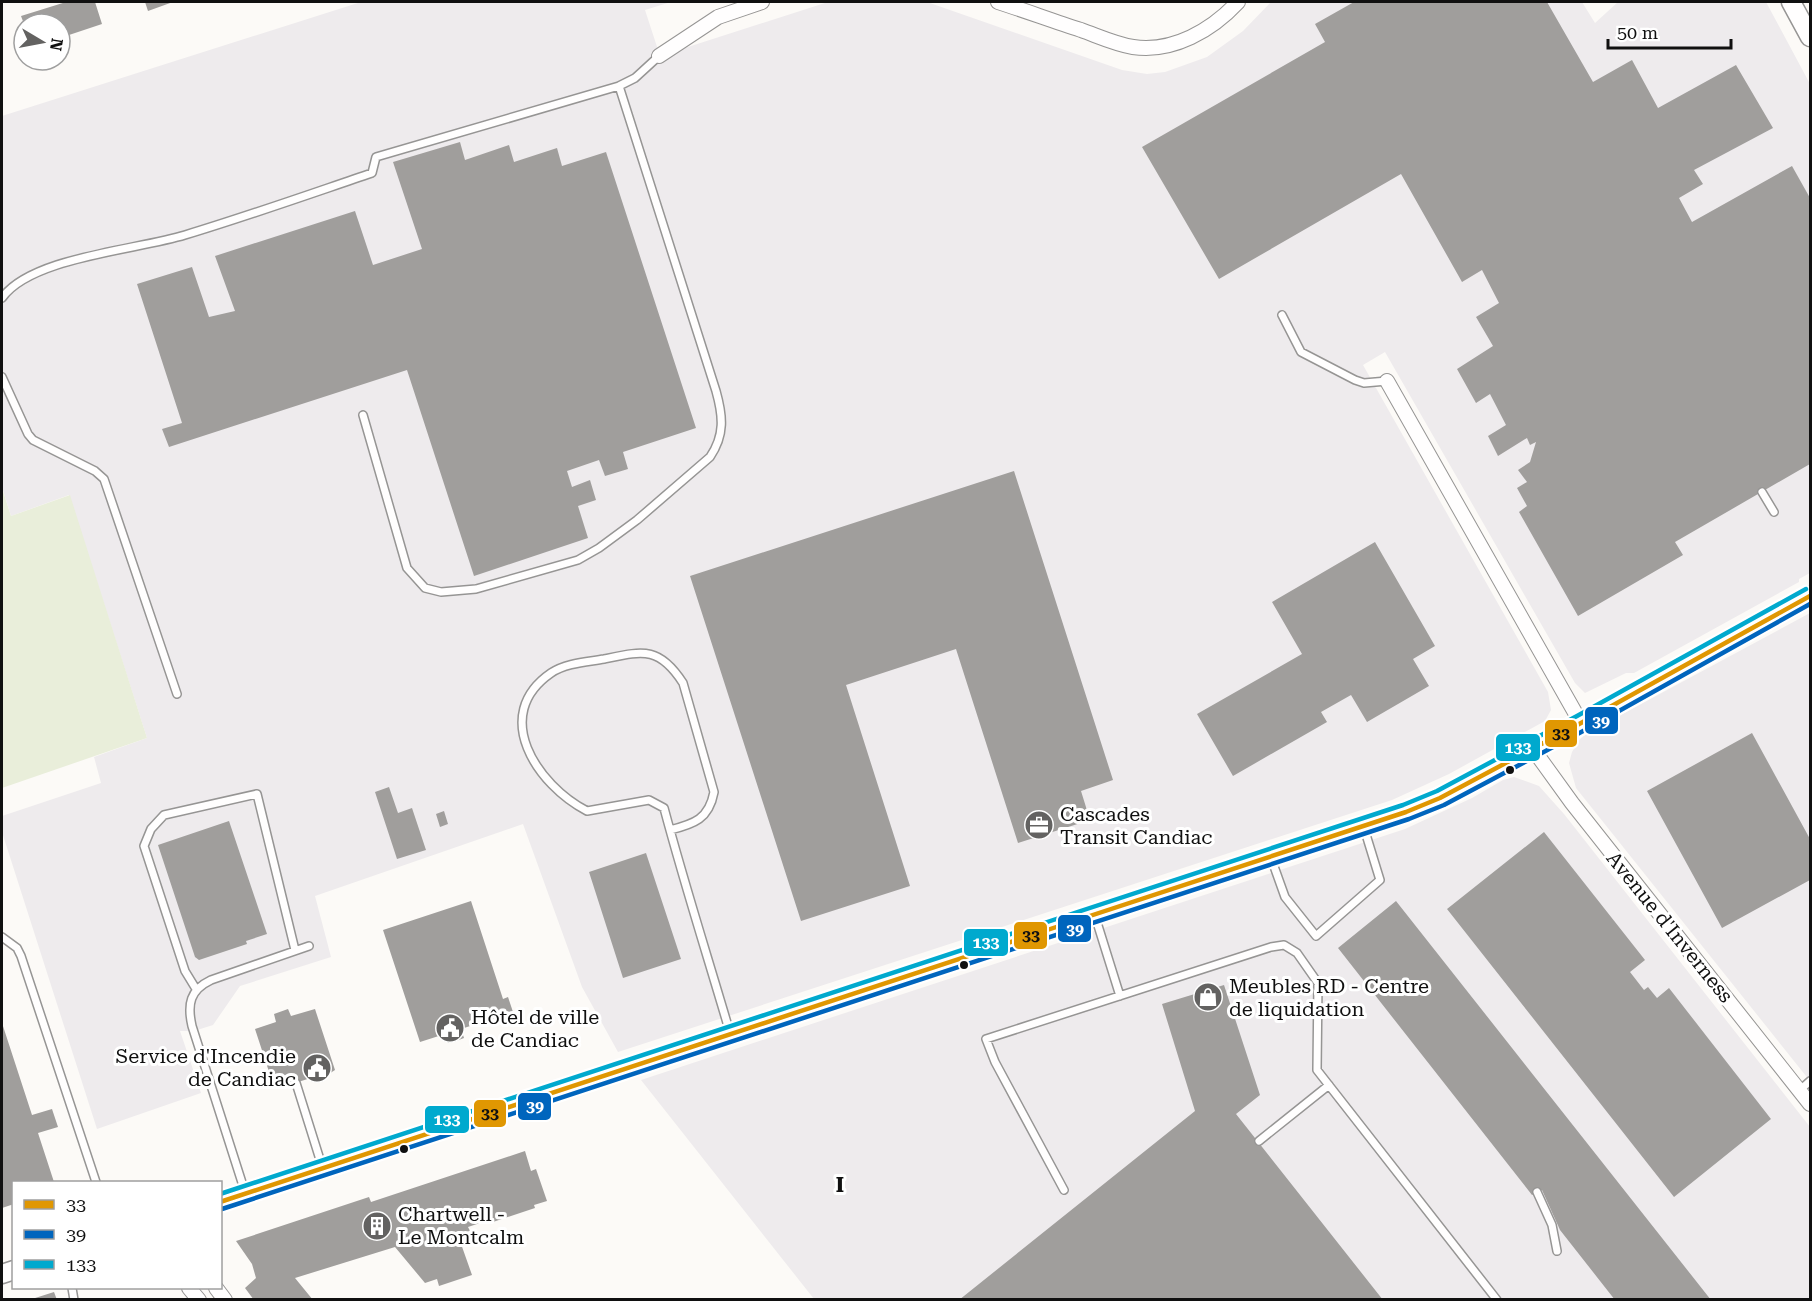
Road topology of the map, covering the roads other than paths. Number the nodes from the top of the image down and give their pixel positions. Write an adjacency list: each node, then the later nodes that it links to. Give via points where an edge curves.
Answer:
1 (762, 2): 6 (street, via 718,17)
2 (998, 2): 3 (street, via 1118,43 1145,48 1170,45 1195,34)
3 (1238, 2)
4 (1791, 2): 5 (street)
5 (1810, 38)
6 (659, 56): 7 (lane)
7 (619, 86): 8 (lane, via 376,157 372,173 184,236 50,268 16,284); 12 (lane, via 721,409 722,432 710,457 637,520 578,560 484,588 441,592 425,588 407,568)
8 (2, 298)
9 (1282, 315): 11 (lane, via 1301,352 1354,380)
10 (2, 377): 16 (lane, via 33,440 104,479)
11 (1387, 381): 17 (street)
12 (363, 416)
13 (1762, 492): 14 (lane)
14 (1774, 512)
15 (1810, 596): 17 (street)
16 (177, 694)
17 (1581, 723): 18 (street)
18 (1533, 749): 21 (street, via 1421,806); 33 (street, Avenue d'Inverness, via 1572,803)
19 (587, 811): 20 (lane); 22 (lane, via 648,800 664,808); 22 (lane, via 551,785 526,746 523,721 527,697 553,672 577,663 641,652 653,654 673,668 682,682 714,792 712,804 700,821)
20 (582, 819)
21 (1364, 826): 23 (street); 23 (lane, via 1380,880 1316,936 1285,897)
22 (670, 830): 30 (lane)
23 (1271, 858): 24 (street)
24 (1095, 916): 29 (lane); 30 (street)
25 (2, 937): 37 (lane, via 21,956)
26 (309, 946): 27 (lane)
27 (295, 951): 28 (lane, via 211,980); 28 (lane, via 257,794 164,816 151,829 144,846 185,971)
28 (196, 989): 40 (lane, via 189,1008 192,1026)
29 (1120, 996): 32 (lane, via 1271,947 1288,947 1304,961 1318,983 1316,1066); 38 (lane, via 986,1039)
30 (731, 1035): 36 (street)
31 (296, 1083): 36 (lane)
32 (1329, 1085): 35 (lane); 43 (lane)
33 (1805, 1085): 34 (street, Avenue d'Inverness)
34 (1810, 1104)
35 (1259, 1142)
36 (323, 1168): 40 (street)
37 (96, 1181)
38 (1064, 1190)
39 (1537, 1192): 42 (lane, via 1552,1225)
40 (246, 1194): 41 (street)
41 (222, 1201)
42 (1557, 1251)
43 (1497, 1299)

